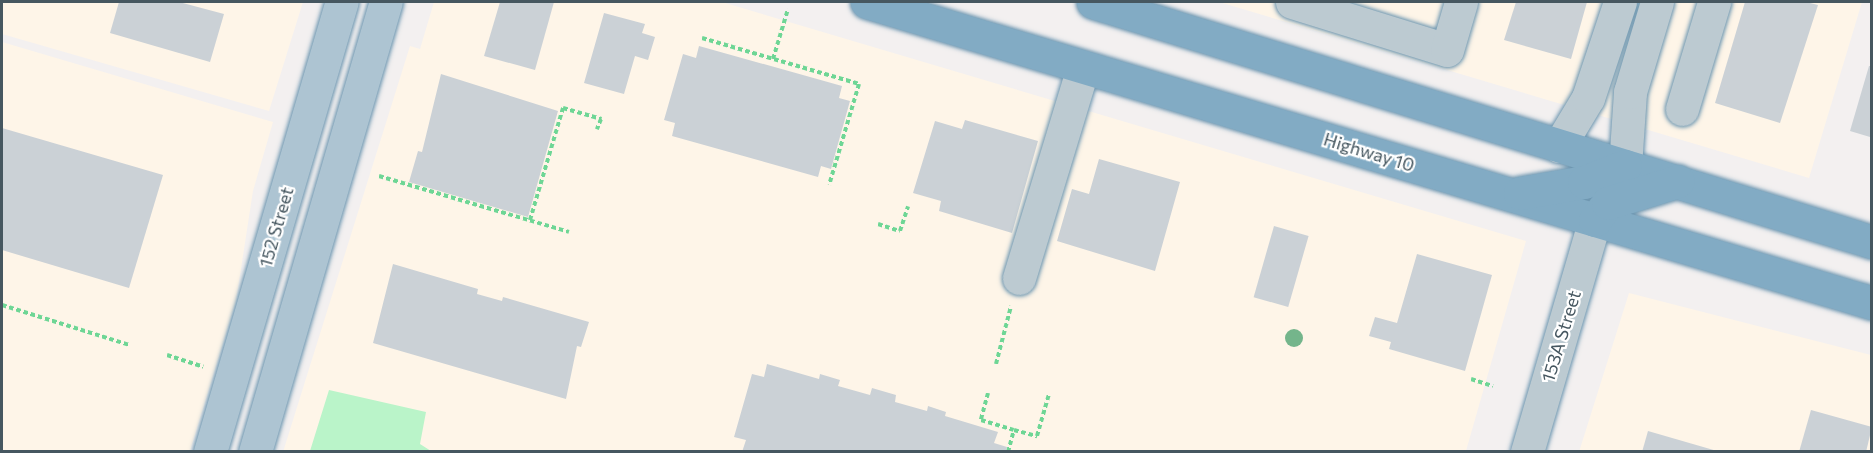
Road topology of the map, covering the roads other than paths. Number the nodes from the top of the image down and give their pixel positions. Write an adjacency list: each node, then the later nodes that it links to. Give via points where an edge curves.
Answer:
1 (342, 2): 20 (main road, 152 Street)
2 (386, 2): 21 (main road)
3 (867, 2): 10 (highway, Highway 10)
4 (1093, 2): 12 (highway)
5 (1292, 2): 6 (street, via 1447,50)
6 (1461, 2)
7 (1620, 2): 12 (street, via 1588,98)
8 (1657, 2): 13 (street, via 1630,92)
9 (1714, 2): 11 (street)
10 (1083, 68): 15 (highway, Highway 10); 18 (street)
11 (1682, 109)
12 (1559, 146): 13 (highway)
13 (1625, 166): 14 (highway); 15 (highway, via 1584,182)
14 (1678, 181): 16 (highway, via 1608,203); 17 (highway)
15 (1511, 195): 16 (highway, Highway 10)
16 (1595, 220): 19 (highway, Highway 10); 22 (street, 153A Street)
17 (1872, 242)
18 (1015, 290)
19 (1872, 303)
20 (210, 452)
21 (255, 452)
22 (1527, 452)

